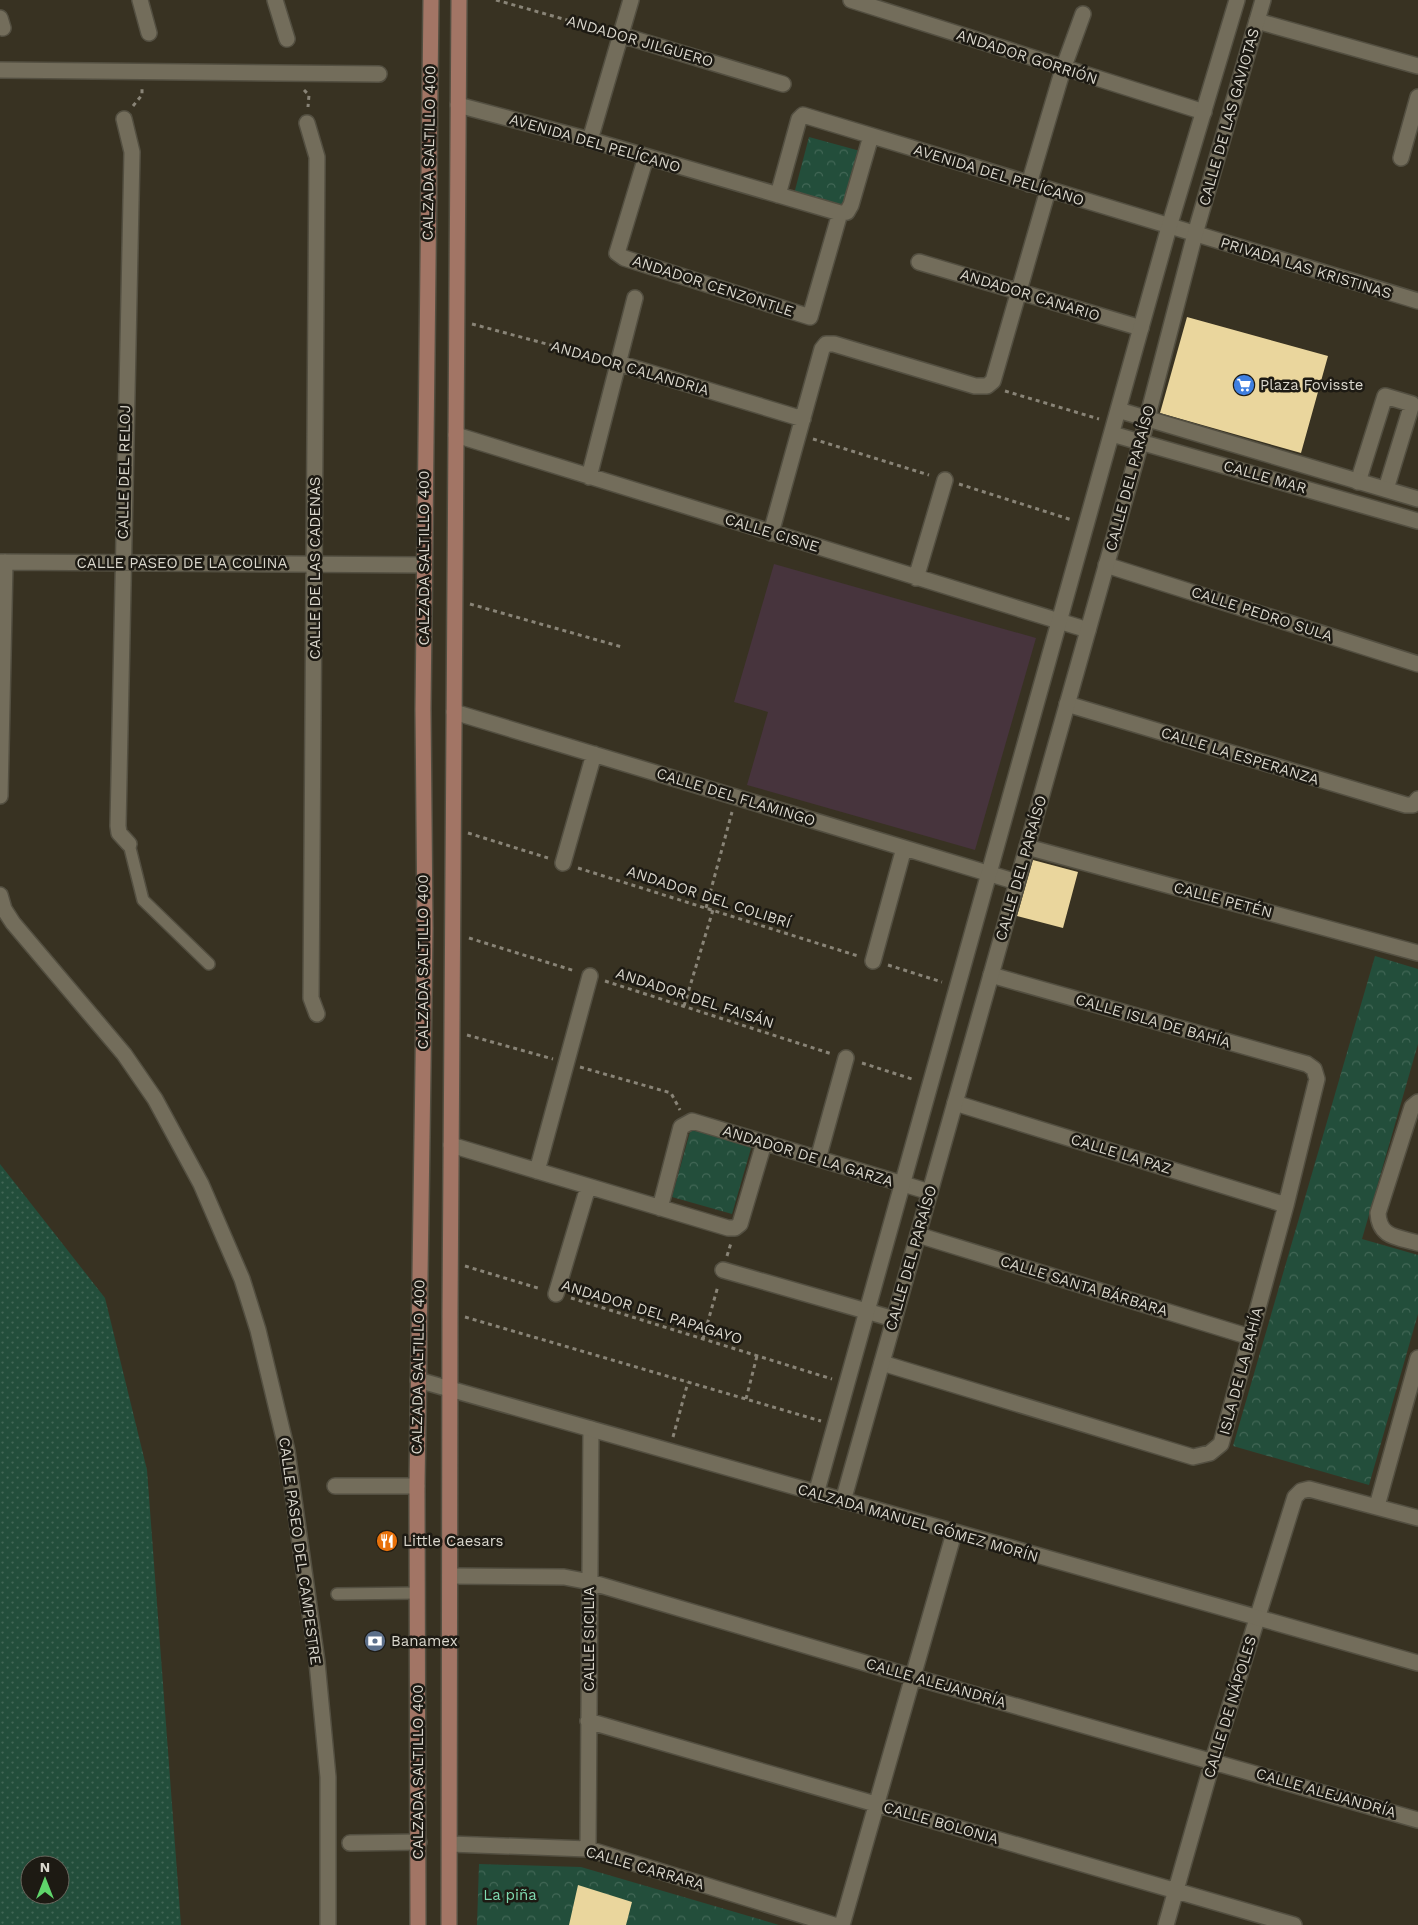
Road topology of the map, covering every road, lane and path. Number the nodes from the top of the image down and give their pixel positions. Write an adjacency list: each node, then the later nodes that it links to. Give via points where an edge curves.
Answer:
1 (140, 0): 12 (street)
2 (276, 0): 14 (street)
3 (431, 0): 61 (main road, CALZADA SALTILLO 400)
4 (459, 0): 23 (main road, CALZADA SALTILLO 400)
5 (496, 0): 13 (path, ANDADOR JILGUERO)
6 (631, 0): 13 (street)
7 (851, 0): 16 (street, ANDADOR GORRIÓN)
8 (1237, 0): 24 (street, CALLE DE LAS GAVIOTAS)
9 (1263, 0): 11 (street, CALLE DE LAS GAVIOTAS)
10 (1083, 14): 16 (street)
11 (1257, 21): 15 (street); 36 (street, CALLE DE LAS GAVIOTAS)
12 (149, 33)
13 (621, 35): 21 (street, ANDADOR JILGUERO); 28 (street)
14 (287, 39)
15 (1418, 66)
16 (1063, 69): 24 (street, ANDADOR GORRIÓN); 31 (street)
17 (0, 70): 18 (street)
18 (144, 72): 19 (street); 25 (path, via 142,95)
19 (287, 73): 20 (street); 26 (path, via 309,95)
20 (379, 74)
21 (783, 84)
22 (1418, 97): 30 (street)
23 (458, 105): 28 (street, AVENIDA DEL PELÍCANO); 41 (main road, CALZADA SALTILLO 400)
24 (1204, 112): 35 (street, CALLE DE LAS GAVIOTAS)
25 (124, 119): 59 (street, CALLE DEL RELOJ, via 132,152)
26 (307, 123): 60 (street, CALLE DE LAS CADENAS, via 317,157)
27 (872, 136): 31 (street, AVENIDA DEL PELÍCANO); 33 (street, AVENIDA DEL PELÍCANO, via 803,115); 34 (street)
28 (590, 140): 29 (street, AVENIDA DEL PELÍCANO)
29 (646, 157): 33 (street, AVENIDA DEL PELÍCANO); 34 (street, ANDADOR CENZONTLE, via 617,253 624,258 810,317)
30 (1401, 158)
31 (1029, 184): 32 (street, AVENIDA DEL PELÍCANO)
32 (1048, 190): 35 (street, AVENIDA DEL PELÍCANO); 38 (street)
33 (778, 196): 34 (street, AVENIDA DEL PELÍCANO)
34 (843, 213)
35 (1169, 227): 36 (street, AVENIDA DEL PELÍCANO); 42 (street, CALLE DEL PARAÍSO)
36 (1195, 234): 40 (street, PRIVADA LAS KRISTINAS); 47 (street, CALLE DEL PARAÍSO)
37 (920, 262): 38 (street, ANDADOR CANARIO)
38 (1019, 291): 42 (street, ANDADOR CANARIO); 44 (street, via 993,381)
39 (635, 298): 43 (street)
40 (1418, 301)
41 (456, 320): 43 (path, ANDADOR CALANDRIA); 49 (main road, CALZADA SALTILLO 400)
42 (1141, 328): 45 (street, CALLE DEL PARAÍSO)
43 (618, 363): 46 (street, ANDADOR CALANDRIA); 51 (street)
44 (987, 386): 45 (path, via 1099,419); 46 (street, via 975,386 826,344)
45 (1118, 410): 47 (street, CALLE MAR); 48 (street, CALLE DEL PARAÍSO)
46 (802, 419): 57 (street)
47 (1148, 419): 50 (street, CALLE DEL PARAÍSO); 53 (street, CALLE MAR)
48 (1112, 434): 50 (street, CALLE MAR); 65 (street, CALLE DEL PARAÍSO)
49 (456, 435): 51 (street, CALLE CISNE); 64 (main road, CALZADA SALTILLO 400)
50 (1141, 442): 56 (street, CALLE MAR); 62 (street, CALLE DEL PARAÍSO)
51 (589, 477): 57 (street, CALLE CISNE)
52 (945, 480): 63 (street)
53 (1358, 482): 54 (street, CALLE MAR); 54 (street, via 1385,396 1412,404)
54 (1386, 489): 55 (street, CALLE MAR)
55 (1418, 498)
56 (1418, 521)
57 (771, 533): 63 (street, CALLE CISNE)
58 (2, 562): 59 (street, CALLE PASEO DE LA COLINA); 72 (street)
59 (122, 563): 60 (street, CALLE PASEO DE LA COLINA); 76 (street, CALLE DEL RELOJ, via 118,826 119,833)
60 (315, 564): 61 (street, CALLE PASEO DE LA COLINA); 93 (street, CALLE DE LAS CADENAS, via 311,998)
61 (424, 565): 120 (main road, CALZADA SALTILLO 400, via 425,928)
62 (1106, 565): 66 (street, CALLE DEL PARAÍSO); 68 (street, CALLE PEDRO SULA)
63 (916, 578): 65 (street, CALLE CISNE)
64 (455, 600): 67 (path); 70 (main road, CALZADA SALTILLO 400)
65 (1060, 622): 66 (street, CALLE CISNE); 80 (street, CALLE DEL PARAÍSO)
66 (1088, 630): 69 (street, CALLE DEL PARAÍSO)
67 (622, 647)
68 (1418, 664)
69 (1067, 704): 74 (street, CALLE LA ESPERANZA, via 1406,805); 77 (street, CALLE DEL PARAÍSO)
70 (454, 712): 71 (street, CALLE DEL FLAMINGO); 75 (main road, CALZADA SALTILLO 400)
71 (594, 754): 73 (street, CALLE DEL FLAMINGO); 79 (street)
72 (0, 796)
73 (736, 797): 78 (street, CALLE DEL FLAMINGO); 83 (path)
74 (1415, 802)
75 (453, 828): 79 (path, ANDADOR DEL COLIBRÍ); 85 (main road, CALZADA SALTILLO 400)
76 (128, 844): 88 (lane, via 143,900)
77 (1027, 847): 81 (street, CALLE DEL PARAÍSO); 86 (street, CALLE PETÉN)
78 (904, 848): 80 (street, CALLE DEL FLAMINGO); 87 (street)
79 (563, 863): 83 (path, ANDADOR DEL COLIBRÍ)
80 (989, 874): 81 (street, CALLE DEL FLAMINGO); 91 (street, CALLE DEL PARAÍSO)
81 (1017, 882): 89 (street, CALLE DEL PARAÍSO)
82 (0, 895): 152 (street, CALLE PASEO DEL CAMPESTRE, via 13,923 124,1054 154,1099 200,1184 242,1279 253,1313 287,1451 317,1662 328,1777)
83 (706, 908): 84 (path, ANDADOR DEL COLIBRÍ)
84 (713, 910): 87 (path, ANDADOR DEL COLIBRÍ); 92 (path)
85 (453, 932): 90 (path, ANDADOR DEL FAISÁN); 100 (main road, CALZADA SALTILLO 400)
86 (1418, 954)
87 (873, 961): 91 (path, ANDADOR DEL COLIBRÍ)
88 (209, 964)
89 (991, 975): 95 (street, CALLE ISLA DE BAHÍA, via 1307,1064); 98 (street, CALLE DEL PARAÍSO)
90 (590, 976): 92 (path, ANDADOR DEL FAISÁN); 102 (street)
91 (958, 987): 96 (street, CALLE DEL PARAÍSO)
92 (684, 1006): 94 (path, ANDADOR DEL FAISÁN)
93 (317, 1014)
94 (846, 1058): 96 (path, ANDADOR DEL FAISÁN); 101 (street)
95 (1314, 1069): 106 (street, ISLA DE LA BAHÍA, via 1317,1078)
96 (930, 1085): 103 (street, CALLE DEL PARAÍSO)
97 (1418, 1102): 109 (street, via 1412,1107 1378,1213 1378,1224 1385,1233)
98 (955, 1104): 105 (street, CALLE DEL PARAÍSO); 106 (street, CALLE LA PAZ)
99 (764, 1143): 101 (street, ANDADOR DE LA GARZA); 107 (street, via 740,1224 735,1228); 107 (street, ANDADOR DE LA GARZA, via 692,1121 687,1123 681,1127)
100 (451, 1145): 102 (street); 110 (main road, CALZADA SALTILLO 400)
101 (818, 1159): 103 (street, ANDADOR DE LA GARZA)
102 (537, 1171): 104 (street)
103 (903, 1184): 105 (street, ANDADOR DE LA GARZA); 113 (street, CALLE DEL PARAÍSO)
104 (588, 1186): 107 (street); 112 (street)
105 (930, 1192): 108 (street, CALLE DEL PARAÍSO)
106 (1286, 1205): 116 (street, ISLA DE LA BAHÍA)
107 (660, 1208)
108 (918, 1235): 115 (street, CALLE DEL PARAÍSO); 116 (street, CALLE SANTA BÁRBARA)
109 (1418, 1243)
110 (450, 1262): 112 (path, ANDADOR DEL PAPAGAYO); 114 (main road, CALZADA SALTILLO 400)
111 (723, 1270): 113 (street)
112 (556, 1294): 117 (path, ANDADOR DEL PAPAGAYO)
113 (867, 1312): 115 (street); 123 (street, CALLE DEL PARAÍSO)
114 (450, 1313): 121 (path); 124 (main road, CALZADA SALTILLO 400)
115 (894, 1319): 119 (street, CALLE DEL PARAÍSO)
116 (1250, 1337): 119 (street, ISLA DE LA BAHÍA, via 1222,1444 1210,1453 1193,1457)
117 (757, 1356): 123 (path, ANDADOR DEL PAPAGAYO); 125 (path)
118 (1418, 1358): 122 (street)
119 (882, 1363): 132 (street, CALLE DEL PARAÍSO)
120 (418, 1380): 124 (street, CALZADA MANUEL GÓMEZ MORÍN); 130 (main road, CALZADA SALTILLO 400)
121 (688, 1382): 125 (path); 128 (path)
122 (1415, 1382): 133 (street)
123 (848, 1383): 126 (street, CALLE DEL PARAÍSO)
124 (450, 1389): 127 (street, CALZADA MANUEL GÓMEZ MORÍN); 136 (main road, CALZADA SALTILLO 400)
125 (746, 1399): 126 (path)
126 (836, 1426): 131 (street, CALLE DEL PARAÍSO)
127 (591, 1429): 128 (street, CALZADA MANUEL GÓMEZ MORÍN); 137 (street, CALLE SICILIA)
128 (669, 1451): 131 (street, CALZADA MANUEL GÓMEZ MORÍN)
129 (334, 1486): 130 (street)
130 (417, 1486): 138 (main road, CALZADA SALTILLO 400)
131 (816, 1494): 132 (street, CALZADA MANUEL GÓMEZ MORÍN)
132 (843, 1502): 135 (street, CALZADA MANUEL GÓMEZ MORÍN)
133 (1378, 1506): 134 (street); 140 (street, CALLE DE NÁPOLES, via 1309,1489 1295,1496)
134 (1418, 1518)
135 (954, 1533): 140 (street, CALZADA MANUEL GÓMEZ MORÍN); 142 (street)
136 (450, 1576): 137 (street, CALLE ALEJANDRÍA, via 564,1576); 149 (main road, CALZADA SALTILLO 400)
137 (590, 1582): 142 (street, CALLE ALEJANDRÍA); 143 (street, CALLE SICILIA)
138 (418, 1592): 139 (lane); 147 (main road, CALZADA SALTILLO 400)
139 (337, 1594)
140 (1258, 1618): 141 (street, CALZADA MANUEL GÓMEZ MORÍN); 144 (street, CALLE DE NÁPOLES)
141 (1418, 1663)
142 (913, 1677): 144 (street, CALLE ALEJANDRÍA); 145 (street)
143 (588, 1721): 145 (street, CALLE BOLONIA); 150 (street, CALLE SICILIA)
144 (1213, 1760): 146 (street, CALLE ALEJANDRÍA); 151 (street, CALLE DE NÁPOLES)
145 (876, 1804): 151 (street, CALLE BOLONIA); 156 (street)
146 (1418, 1820)
147 (419, 1842): 148 (street); 153 (main road, CALZADA SALTILLO 400)
148 (350, 1843)
149 (450, 1844): 150 (street, CALLE CARRARA); 154 (main road, CALZADA SALTILLO 400)
150 (588, 1849): 155 (street, CALLE CARRARA)
151 (1176, 1891): 157 (street, CALLE DE NÁPOLES); 158 (street, CALLE BOLONIA)
152 (328, 1925)
153 (418, 1925)
154 (449, 1925)
155 (834, 1925)
156 (842, 1925)
157 (1166, 1925)
158 (1294, 1925)

